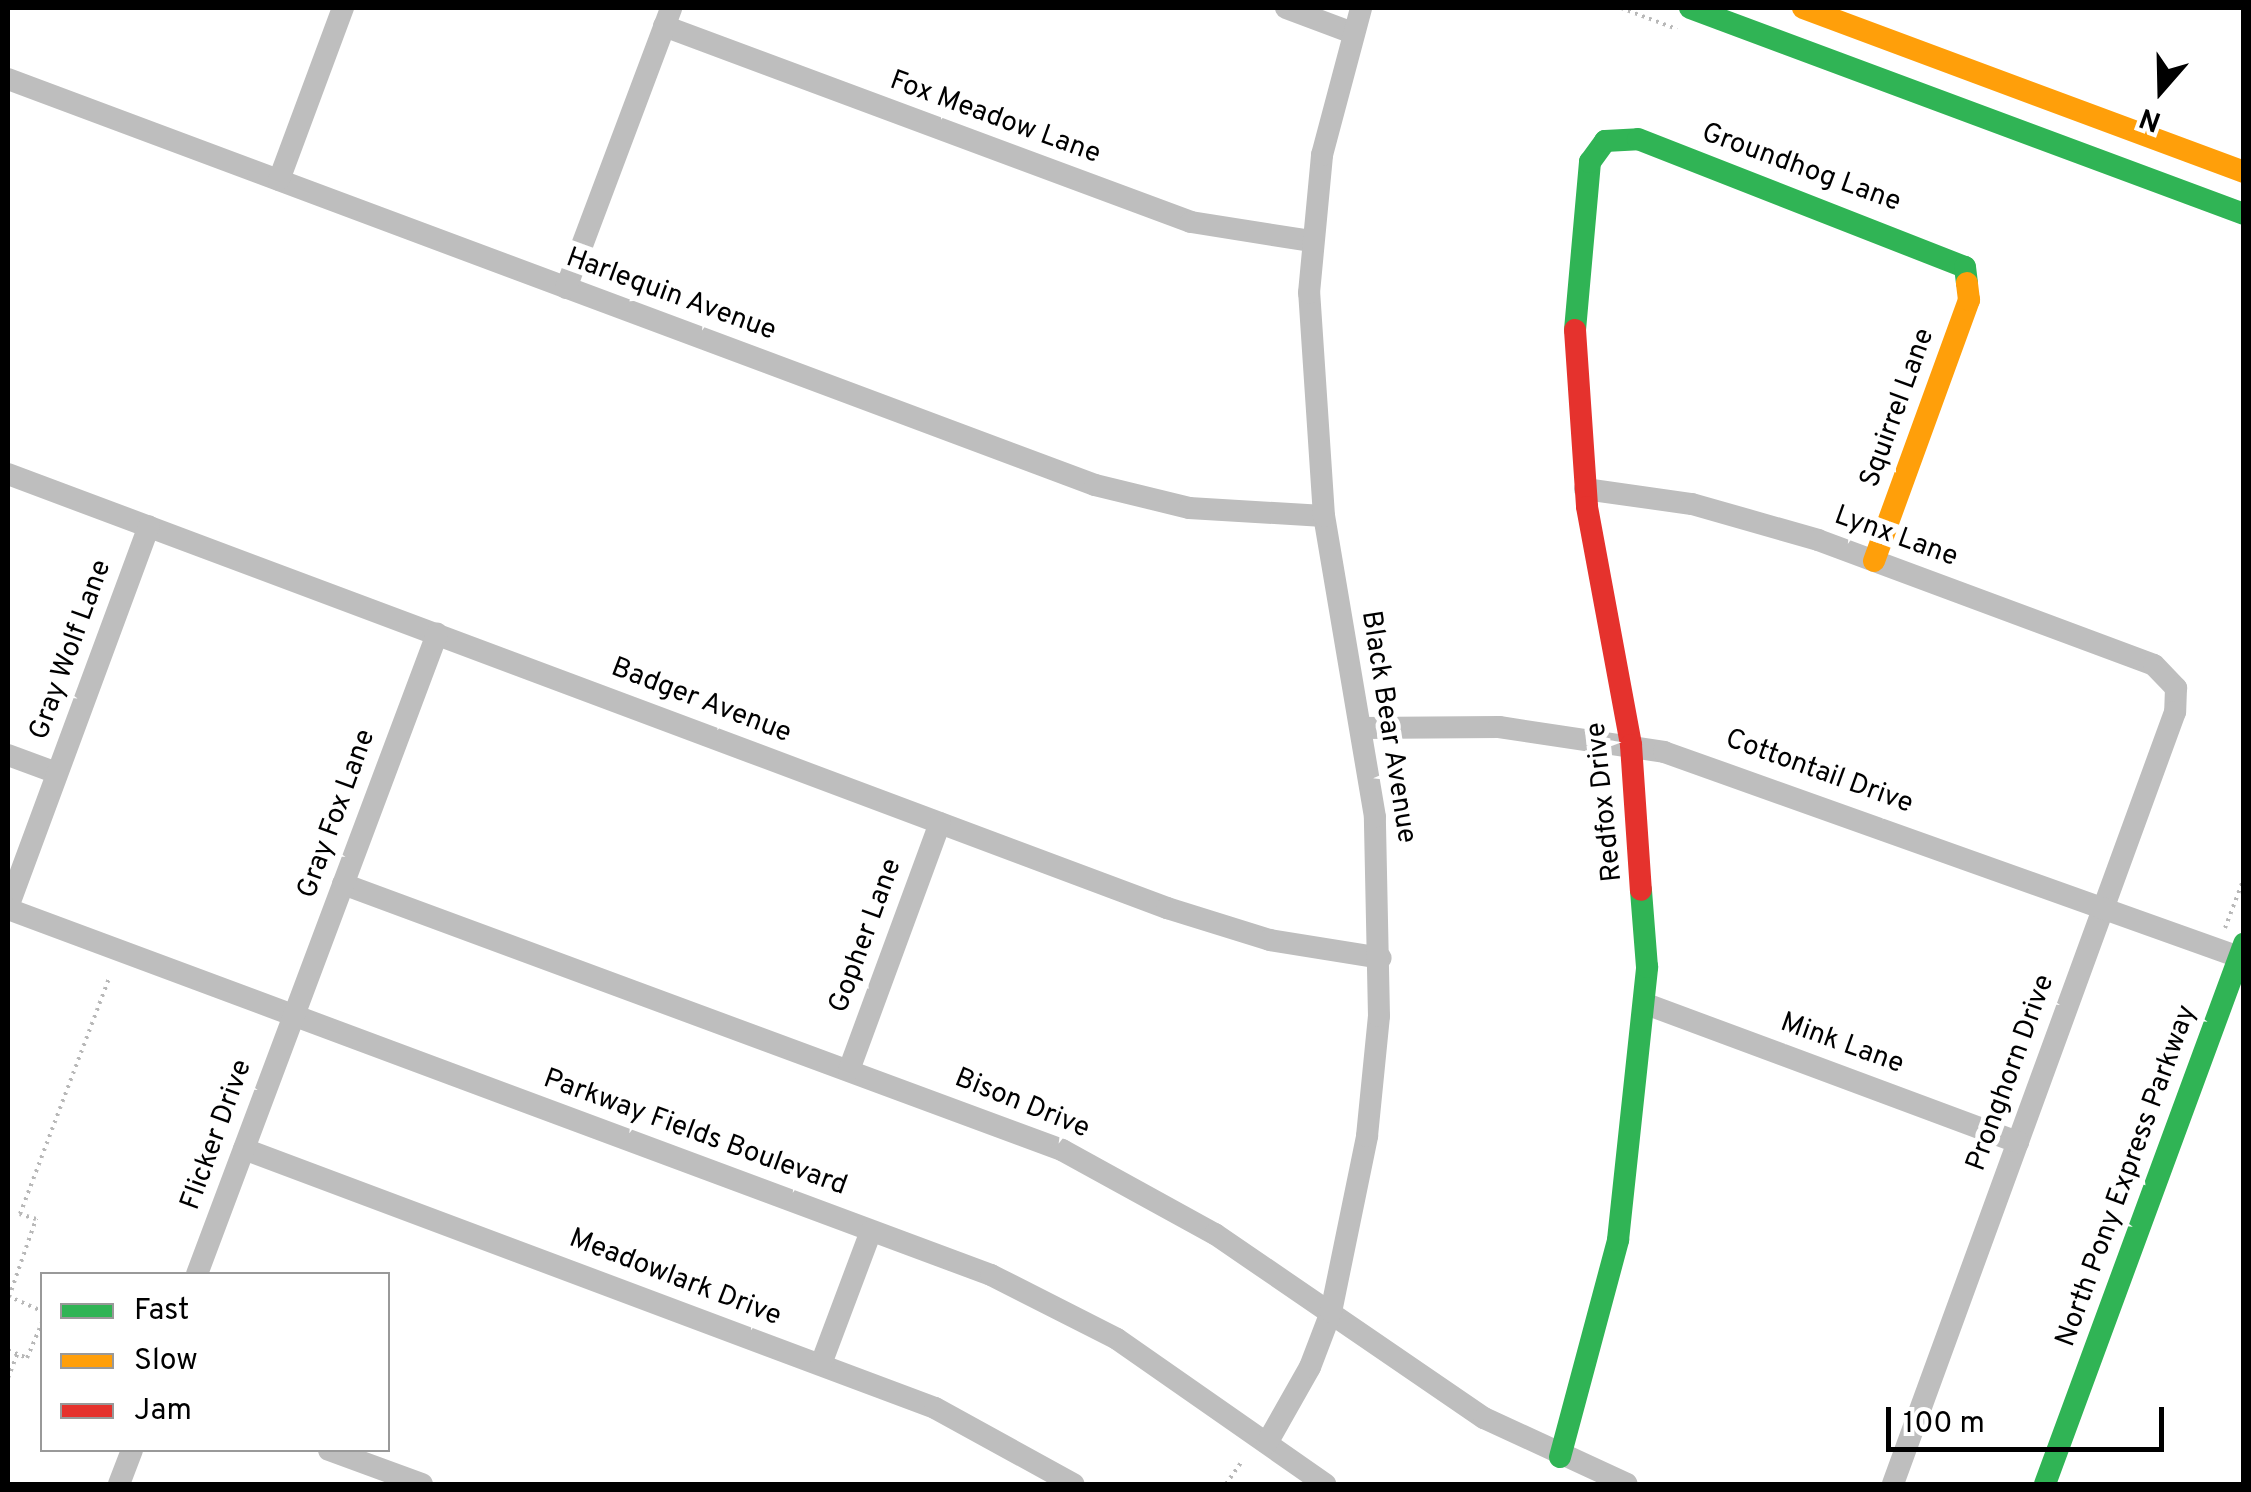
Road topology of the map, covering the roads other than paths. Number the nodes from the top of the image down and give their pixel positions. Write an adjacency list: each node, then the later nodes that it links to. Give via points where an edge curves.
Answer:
1 (343, 8): 11 (street)
2 (1286, 8): 7 (street)
3 (1361, 8): 7 (street, Black Bear Avenue)
4 (1690, 8): 12 (street)
5 (1803, 8): 10 (street)
6 (668, 17): 13 (street, Fox Meadow Lane, via 1191,222); 15 (street)
7 (1353, 32): 13 (street, Black Bear Avenue, via 1322,155)
8 (8, 79): 11 (street, Harlequin Avenue)
9 (1605, 142): 14 (street, Groundhog Lane, via 1638,139 1946,254); 17 (street, Redfox Drive, via 1590,162 1574,278)
10 (2244, 172)
11 (278, 180): 15 (street, Harlequin Avenue)
12 (2244, 214)
13 (1312, 240): 18 (street, Black Bear Avenue)
14 (1968, 274): 20 (street, Squirrel Lane, via 1969,300)
15 (566, 288): 18 (street, Harlequin Avenue, via 1095,485 1189,508)
16 (8, 474): 19 (street, Badger Avenue)
17 (1585, 489): 20 (street, Lynx Lane, via 1735,515); 24 (street, Redfox Drive)
18 (1324, 516): 23 (street, Black Bear Avenue)
19 (149, 526): 21 (street, Badger Avenue); 26 (street, Gray Wolf Lane)
20 (1874, 561): 22 (street, Lynx Lane, via 2154,665)
21 (437, 634): 27 (street, Badger Avenue); 28 (street, Gray Fox Lane)
22 (2173, 680): 30 (street, Pronghorn Drive, via 2177,704)
23 (1361, 728): 24 (street, Cottontail Drive, via 1499,727); 32 (street, Black Bear Avenue, via 1375,817)
24 (1632, 745): 30 (street, Cottontail Drive, via 1746,776); 33 (street, Redfox Drive)
25 (8, 754): 26 (street)
26 (57, 773): 29 (street, Gray Wolf Lane)
27 (940, 823): 32 (street, Badger Avenue, via 1200,920); 35 (street, Gopher Lane)
28 (343, 884): 34 (street, Gray Fox Lane); 35 (street, Bison Drive)
29 (8, 908): 34 (street, Parkway Fields Boulevard)
30 (2104, 908): 31 (street, Cottontail Drive); 36 (street, Pronghorn Drive)
31 (2236, 944): 52 (street, North Pony Express Parkway)
32 (1381, 958): 40 (street, Black Bear Avenue, via 1367,1136)
33 (1646, 1004): 36 (street, Mink Lane); 45 (street, Redfox Drive, via 1618,1240)
34 (294, 1016): 37 (street, Flicker Drive); 38 (street, Parkway Fields Boulevard)
35 (849, 1070): 40 (street, Bison Drive, via 1105,1171)
36 (2018, 1142): 51 (street, Pronghorn Drive)
37 (244, 1149): 39 (street, Flicker Drive); 41 (street, Meadowlark Drive)
38 (871, 1231): 41 (street); 42 (street, Parkway Fields Boulevard, via 1072,1314)
39 (198, 1272)
40 (1331, 1312): 42 (street, Black Bear Avenue, via 1310,1367); 45 (street, Bison Drive, via 1454,1400)
41 (821, 1364): 48 (street, Meadowlark Drive, via 996,1436)
42 (1267, 1443): 49 (street, Parkway Fields Boulevard)
43 (131, 1452): 46 (street)
44 (334, 1452): 47 (street)
45 (1560, 1457): 50 (street, Bison Drive)
46 (119, 1484)
47 (422, 1484)
48 (1074, 1484)
49 (1324, 1484)
50 (1627, 1484)
51 (1893, 1484)
52 (2046, 1484)

